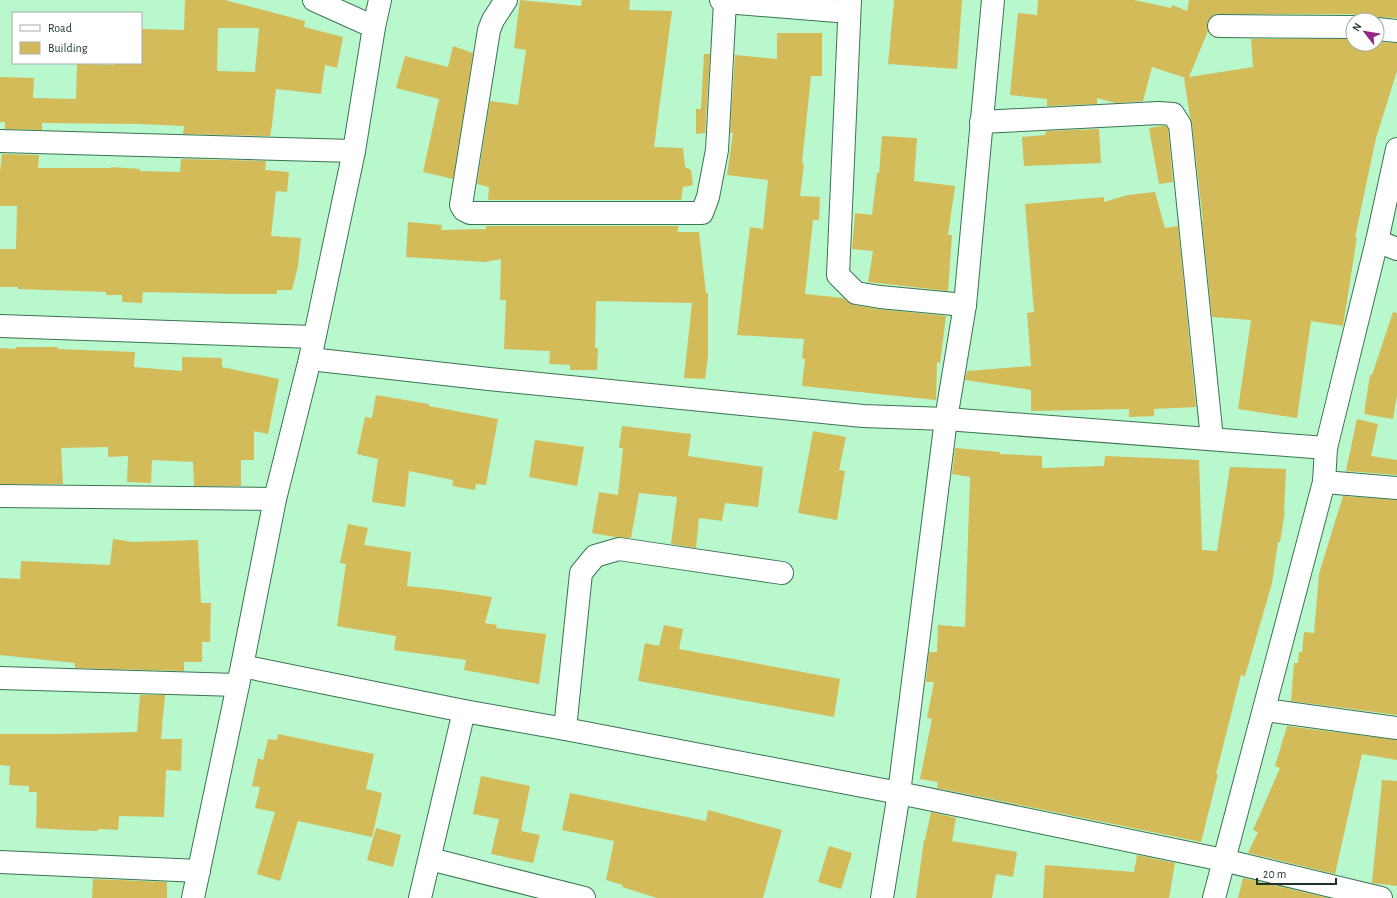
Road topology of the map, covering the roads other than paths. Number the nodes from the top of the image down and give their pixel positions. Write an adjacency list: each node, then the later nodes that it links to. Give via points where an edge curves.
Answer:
1 (314, 0): 8 (street)
2 (380, 0): 8 (street)
3 (506, 0): 5 (street, via 492,20 489,30 461,205 470,213 702,213 708,197 717,150)
4 (993, 0): 12 (street)
5 (723, 1): 6 (street)
6 (849, 6): 18 (street, via 838,275 856,293)
7 (1219, 26): 9 (street)
8 (374, 27): 15 (street)
9 (1345, 27)
10 (1385, 30): 11 (street)
11 (1397, 31)
12 (981, 122): 18 (street); 23 (street, via 1173,114 1180,125)
13 (0, 141): 15 (street)
14 (1397, 149): 16 (street)
15 (354, 151): 20 (street)
16 (1377, 241): 17 (street); 24 (street)
17 (1397, 249)
18 (965, 305): 22 (street)
19 (0, 326): 20 (street)
20 (314, 337): 21 (street)
21 (310, 359): 22 (street, via 855,415); 28 (street)
22 (946, 419): 23 (street); 36 (street)
23 (1212, 439): 24 (street)
24 (1326, 448): 25 (street)
25 (1324, 482): 26 (street); 32 (street)
26 (1397, 488)
27 (0, 496): 28 (street)
28 (275, 499): 30 (street)
29 (782, 573): 35 (street, via 619,550 595,556 581,574)
30 (240, 676): 31 (street); 33 (street); 40 (street)
31 (0, 678)
32 (1264, 710): 34 (street); 38 (street)
33 (464, 711): 35 (street); 37 (street)
34 (1397, 728)
35 (565, 729): 36 (street)
36 (899, 793): 38 (street); 44 (street)
37 (430, 860): 42 (street); 43 (street)
38 (1223, 860): 45 (street); 46 (street)
39 (0, 862): 40 (street)
40 (198, 870): 41 (street)
41 (193, 898)
42 (420, 898)
43 (584, 898)
44 (882, 898)
45 (1214, 898)
46 (1381, 898)

